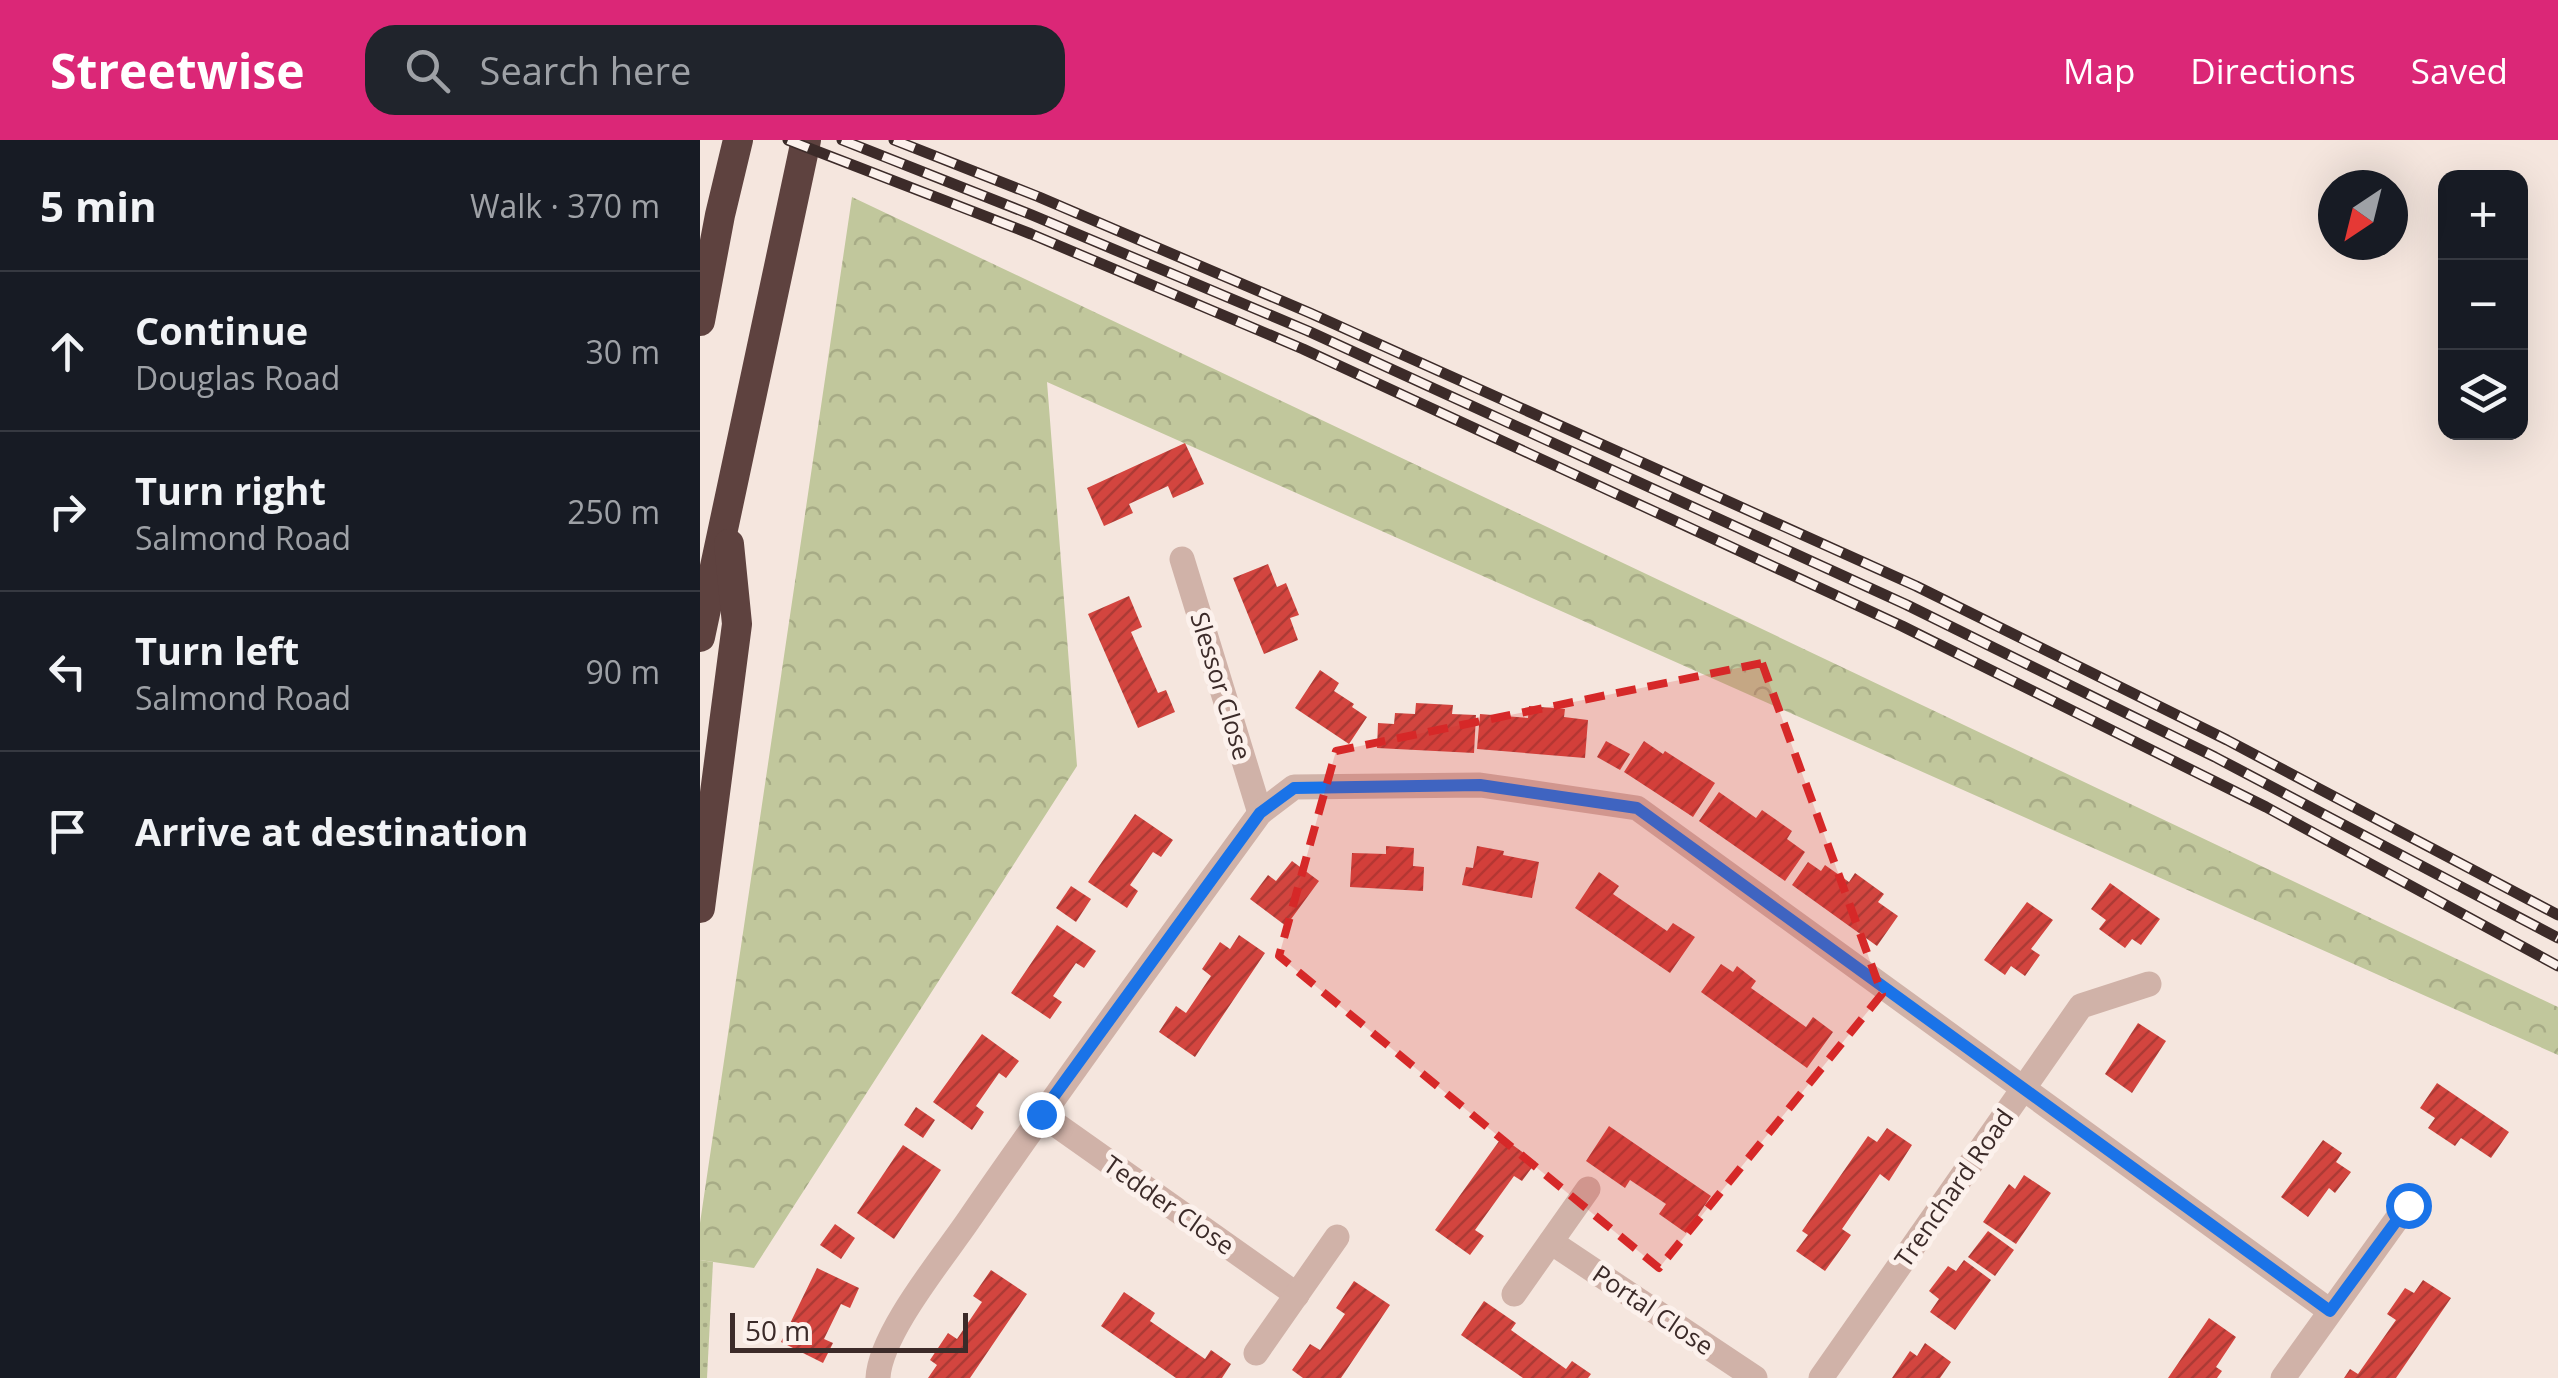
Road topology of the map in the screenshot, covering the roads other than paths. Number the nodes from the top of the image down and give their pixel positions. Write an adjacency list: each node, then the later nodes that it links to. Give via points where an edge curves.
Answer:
1 (738, 140): 3 (highway)
2 (806, 140): 4 (highway)
3 (700, 320)
4 (726, 512): 6 (highway); 8 (highway, via 736,624)
5 (1182, 559): 7 (street, Slessor Close)
6 (700, 637)
7 (1260, 813): 10 (street, via 1294,788 1480,785 1637,808); 11 (street)
8 (700, 908)
9 (2149, 984): 10 (street, Trenchard Road, via 2081,1006)
10 (2024, 1088): 18 (street); 22 (street, Trenchard Road)
11 (1041, 1114): 17 (street, Tedder Close); 20 (street, via 893,1330)
12 (1588, 1190): 15 (street)
13 (2408, 1205): 18 (street)
14 (1337, 1237): 17 (street)
15 (1551, 1242): 16 (street); 21 (street, Portal Close)
16 (1514, 1294)
17 (1296, 1295): 19 (street)
18 (2330, 1311): 23 (street)
19 (1256, 1354)
20 (878, 1378)
21 (1755, 1378)
22 (1821, 1378)
23 (2283, 1378)

